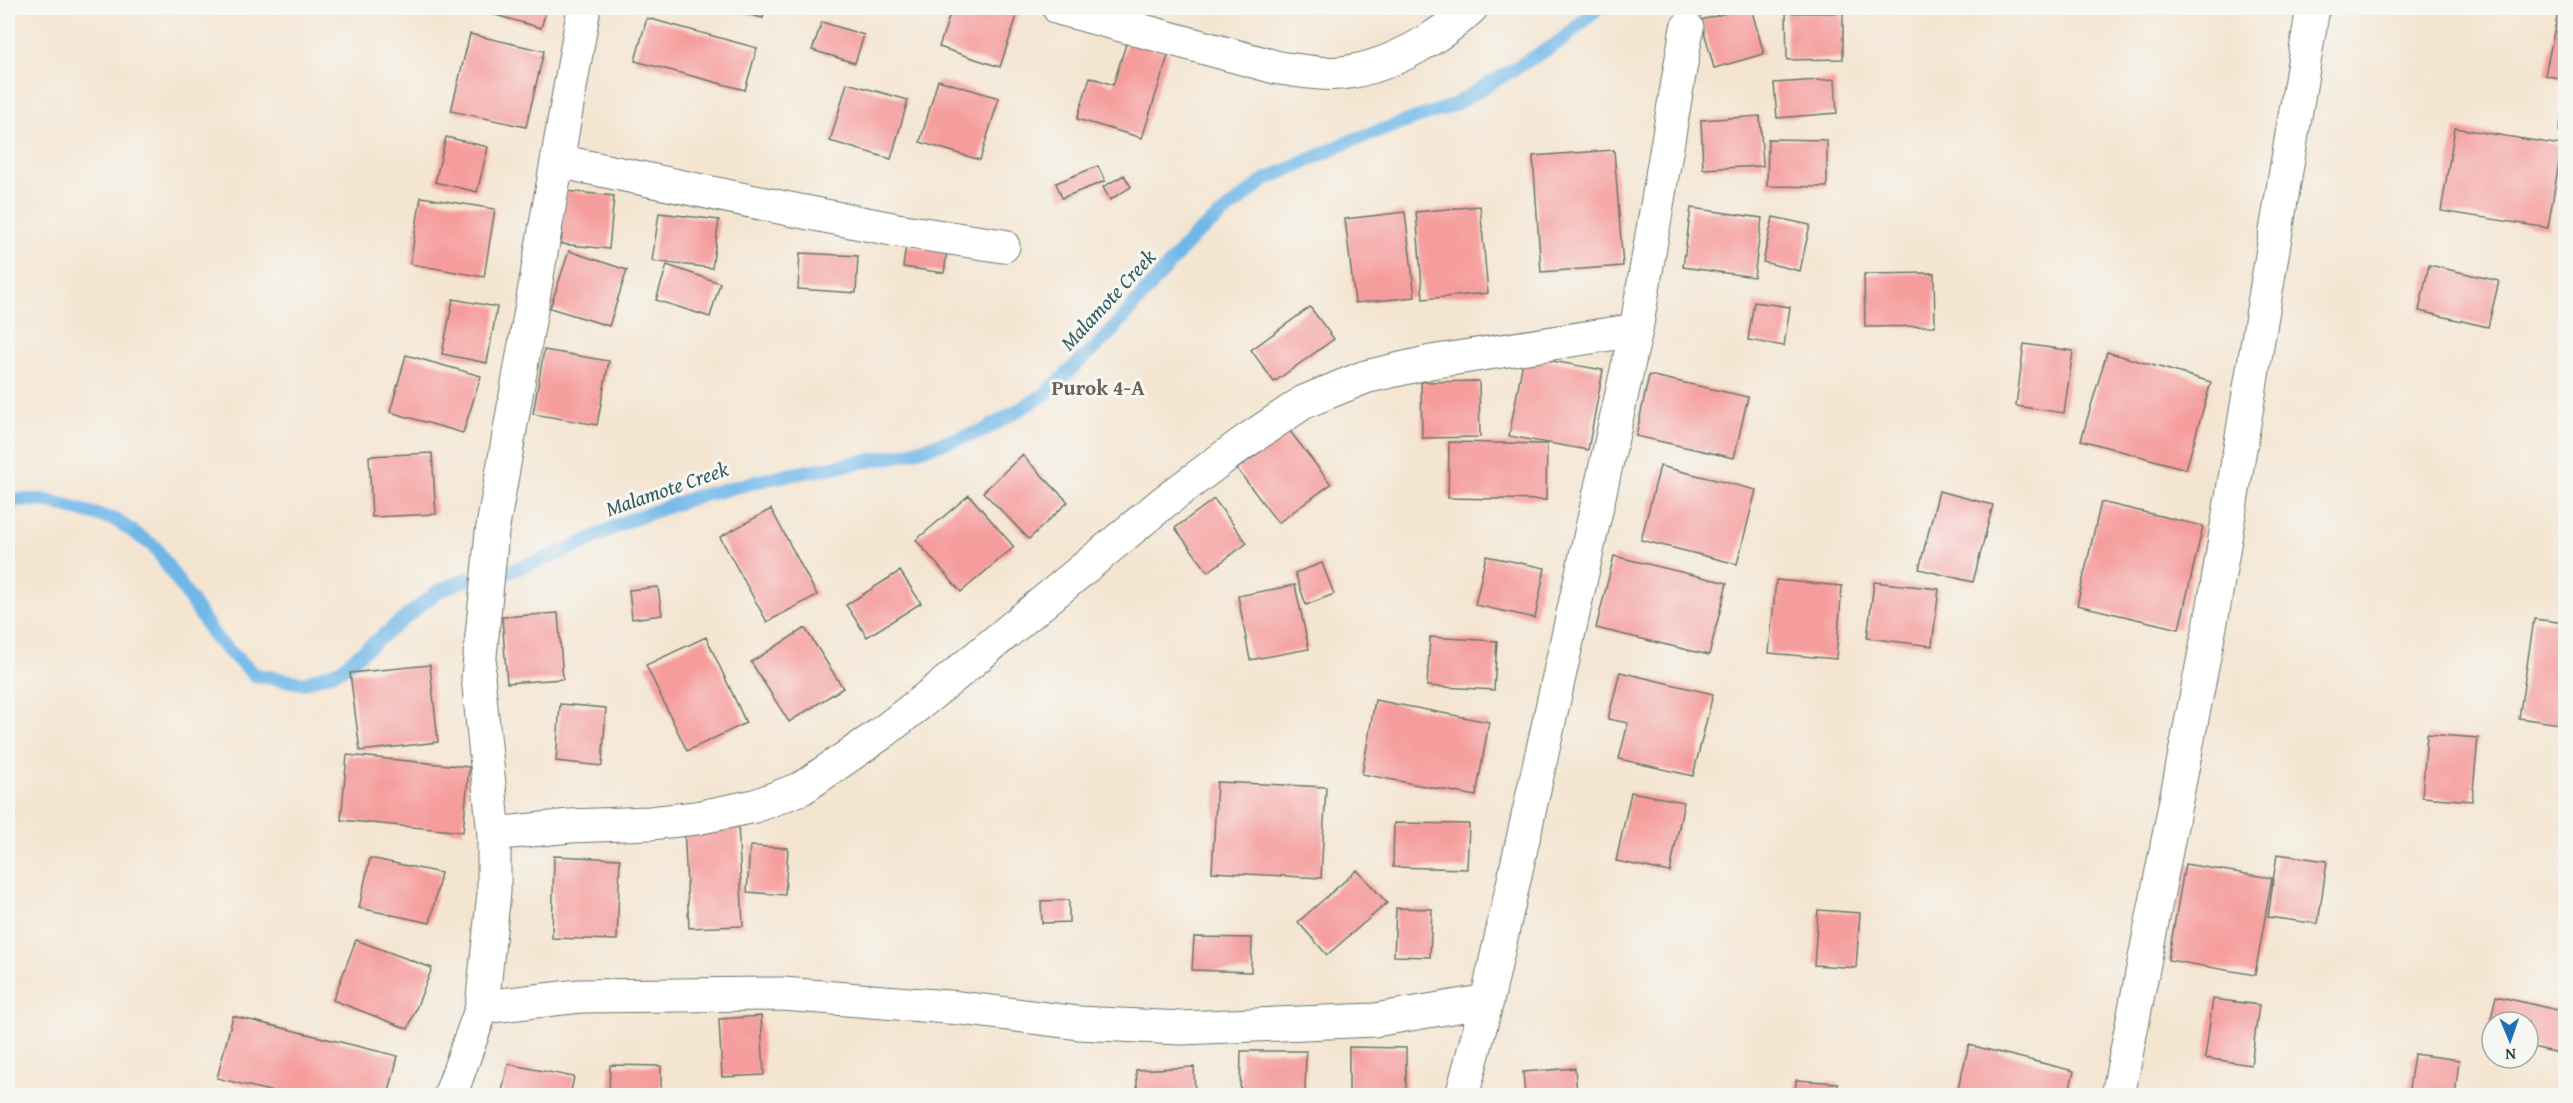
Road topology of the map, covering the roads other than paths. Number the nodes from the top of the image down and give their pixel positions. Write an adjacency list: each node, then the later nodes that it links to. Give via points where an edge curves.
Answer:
1 (584, 8): 6 (street)
2 (1059, 8): 3 (street, via 1280,68 1315,73 1350,72 1392,59 1438,34)
3 (1471, 8)
4 (2313, 8): 14 (street, via 2213,611)
5 (1687, 28): 8 (street)
6 (558, 161): 7 (street, via 789,210); 9 (street, via 499,489 484,608 478,677)
7 (1003, 246)
8 (1636, 330): 9 (street, via 1431,362 1365,377 1304,402 1164,502 930,696 802,788 755,806 696,818); 10 (street)
9 (494, 834): 11 (street, via 494,892)
10 (1486, 1001): 11 (street, via 1375,1020 1181,1028 1079,1023 960,1008 783,994 580,996); 13 (street)
11 (482, 1007): 12 (street)
12 (450, 1095)
13 (1462, 1095)
14 (2118, 1095)

